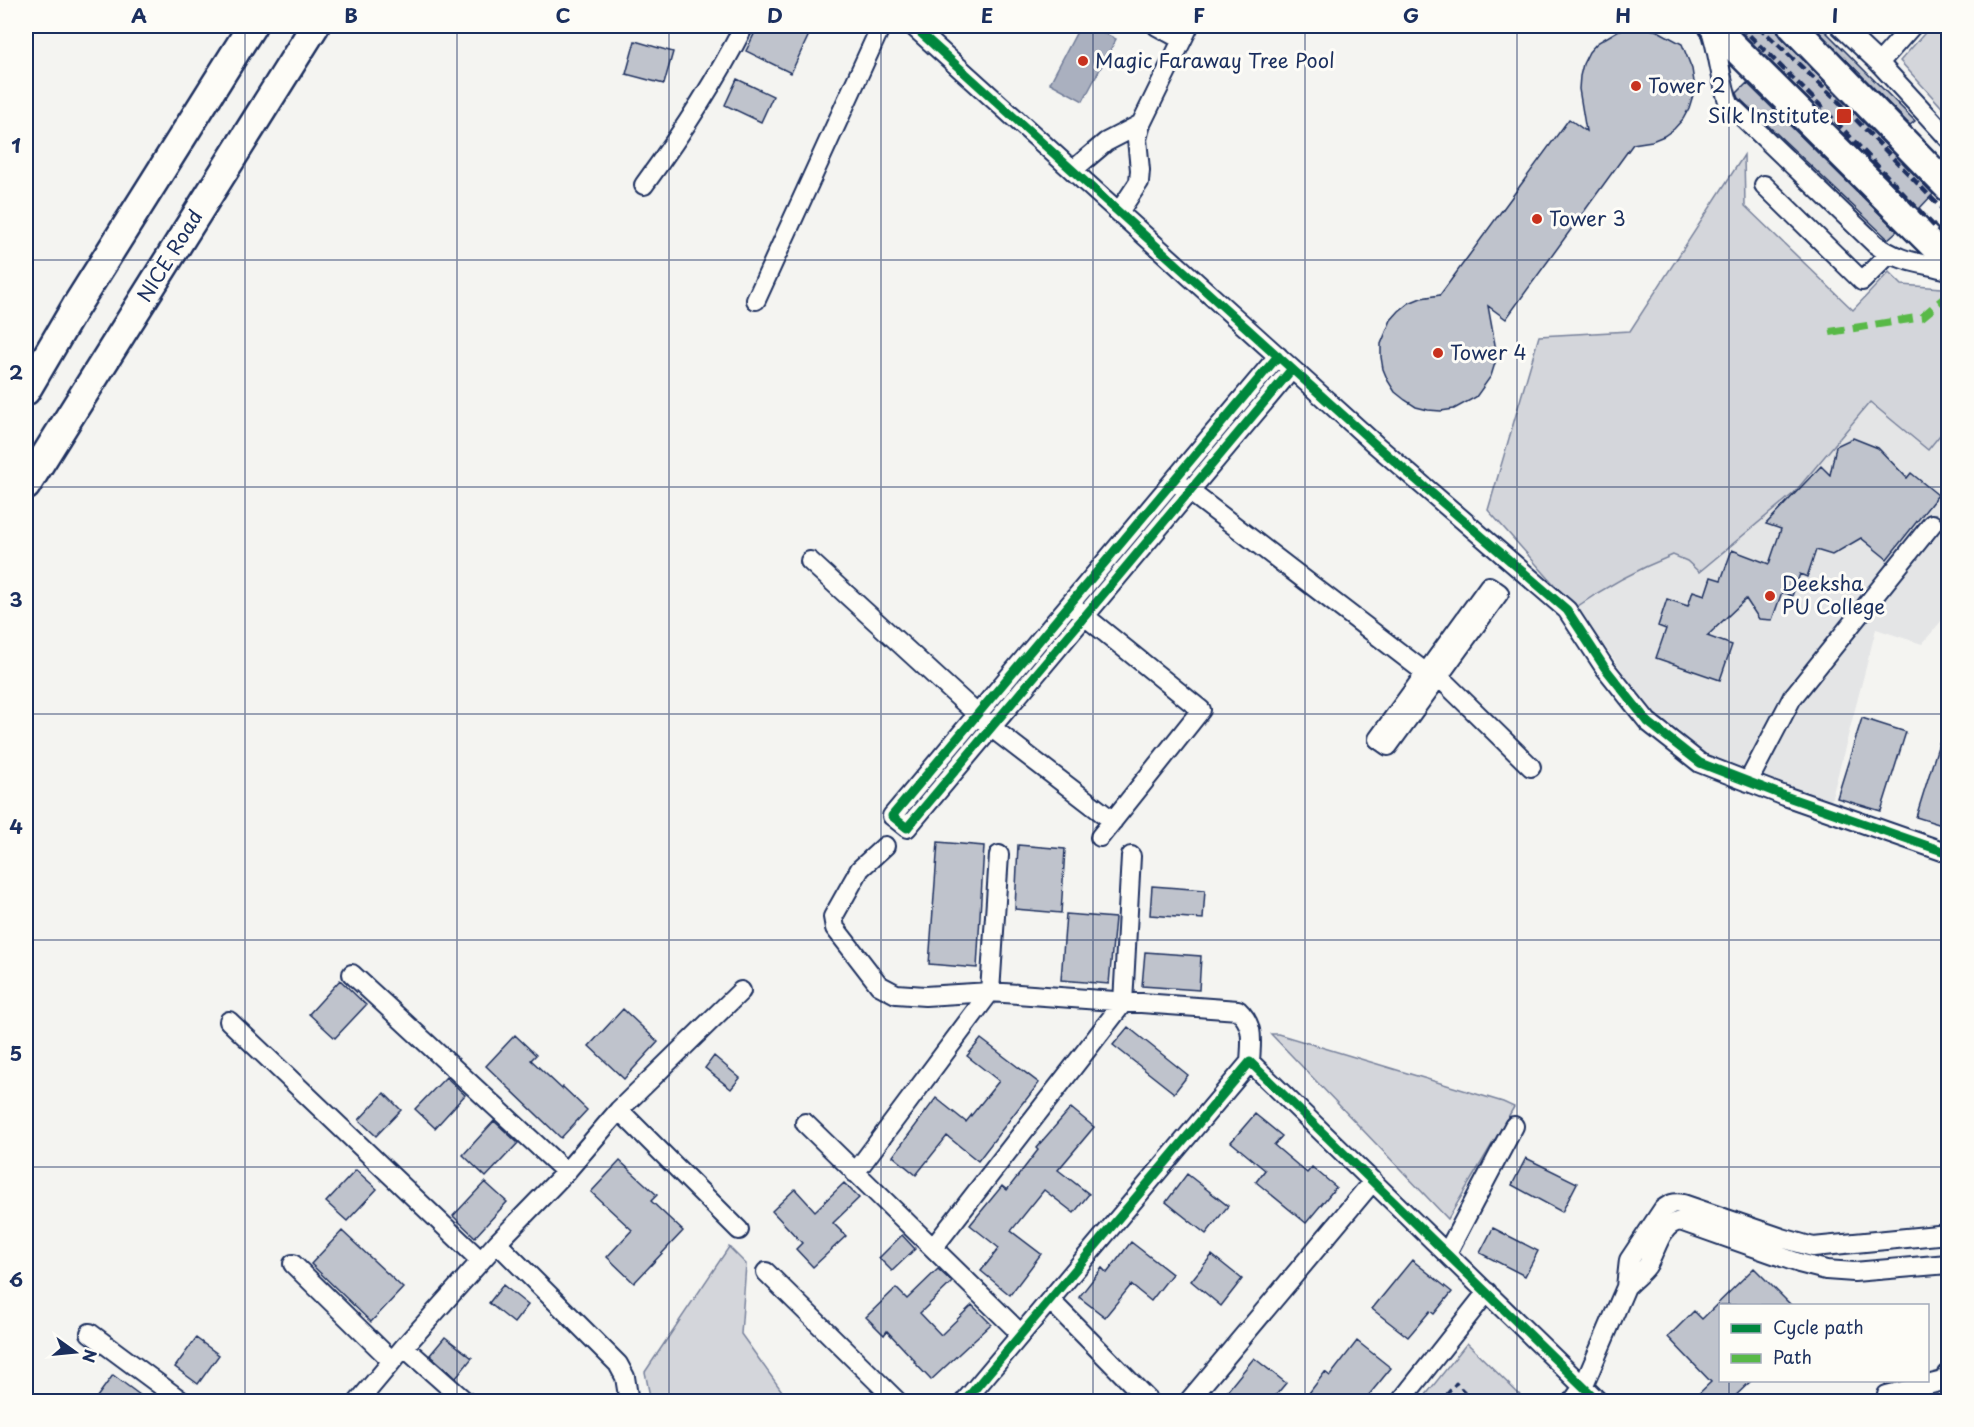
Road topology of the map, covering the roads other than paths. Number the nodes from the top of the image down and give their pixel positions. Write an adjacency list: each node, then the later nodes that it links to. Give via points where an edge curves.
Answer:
1 (252, 26): 26 (highway)
2 (315, 26): 28 (highway, NICE Road)
3 (744, 26): 16 (street, via 687,126)
4 (881, 26): 23 (street)
5 (913, 26): 15 (street)
6 (1157, 26): 11 (street)
7 (1712, 26): 20 (street, via 1729,104); 21 (highway)
8 (1792, 26): 18 (highway)
9 (1840, 26): 12 (street)
10 (1912, 26): 12 (street)
11 (1185, 32): 13 (street)
12 (1879, 63): 14 (street)
13 (1141, 124): 15 (street, via 1106,142); 19 (street, via 1137,139 1139,182)
14 (1948, 138)
15 (1073, 170): 19 (street)
16 (644, 185)
17 (1764, 185): 20 (street, via 1862,281)
18 (1948, 187)
19 (1119, 212): 24 (street)
20 (1889, 254): 22 (street)
21 (1948, 260)
22 (1948, 270)
23 (756, 300)
24 (1278, 356): 25 (street); 27 (street)
25 (1292, 369): 29 (street); 37 (street, via 1567,610 1605,668 1648,722 1700,763)
26 (26, 390)
27 (1174, 480): 29 (street); 32 (street)
28 (26, 486)
29 (1189, 492): 33 (street); 36 (street, via 1431,672)
30 (1932, 524): 37 (street, via 1792,698)
31 (810, 561): 34 (street)
32 (1070, 605): 33 (street); 34 (street)
33 (1085, 616): 35 (street); 38 (street, via 1201,710)
34 (978, 714): 35 (street); 35 (street, via 892,816 907,828)
35 (992, 728): 38 (street)
36 (1531, 766)
37 (1748, 782): 41 (street)
38 (1113, 821): 39 (street)
39 (1100, 837)
40 (885, 846): 46 (street, via 860,869 833,917 835,928 879,985 896,994)
41 (1948, 853)
42 (999, 855): 46 (street)
43 (1131, 856): 47 (street)
44 (352, 974): 53 (street)
45 (741, 991): 50 (street)
46 (990, 992): 47 (street); 54 (street)
47 (1123, 1003): 49 (street, via 1238,1010 1248,1019); 59 (street)
48 (228, 1021): 61 (street)
49 (1250, 1062): 55 (street); 67 (street)
50 (619, 1110): 53 (street); 56 (street)
51 (805, 1123): 54 (street)
52 (1514, 1126): 60 (street)
53 (566, 1172): 58 (street)
54 (855, 1173): 59 (street)
55 (1373, 1181): 60 (street); 80 (street)
56 (739, 1230)
57 (1948, 1234): 65 (street, via 1813,1246 1676,1203 1663,1209 1629,1260)
58 (497, 1243): 61 (street); 76 (street, via 618,1364 625,1377)
59 (933, 1248): 69 (street)
60 (1447, 1253): 66 (street)
61 (481, 1262): 70 (street)
62 (293, 1264): 70 (street)
63 (1948, 1264): 65 (street, via 1854,1272 1826,1270 1680,1221 1664,1231 1647,1266)
64 (766, 1272): 77 (street)
65 (1626, 1287): 72 (street)
66 (1487, 1292): 72 (street); 81 (street)
67 (1050, 1300): 69 (street); 79 (street)
68 (90, 1333): 73 (street)
69 (1021, 1334): 78 (street)
70 (398, 1354): 74 (street); 75 (street)
71 (1948, 1374): 84 (street, via 1947,1380 1887,1395)
72 (1583, 1386): 82 (street); 83 (street)
73 (183, 1401)
74 (358, 1401)
75 (466, 1401)
76 (629, 1401)
77 (898, 1401)
78 (964, 1401)
79 (1150, 1401)
80 (1188, 1401)
81 (1400, 1401)
82 (1572, 1401)
83 (1599, 1401)
84 (1886, 1401)

